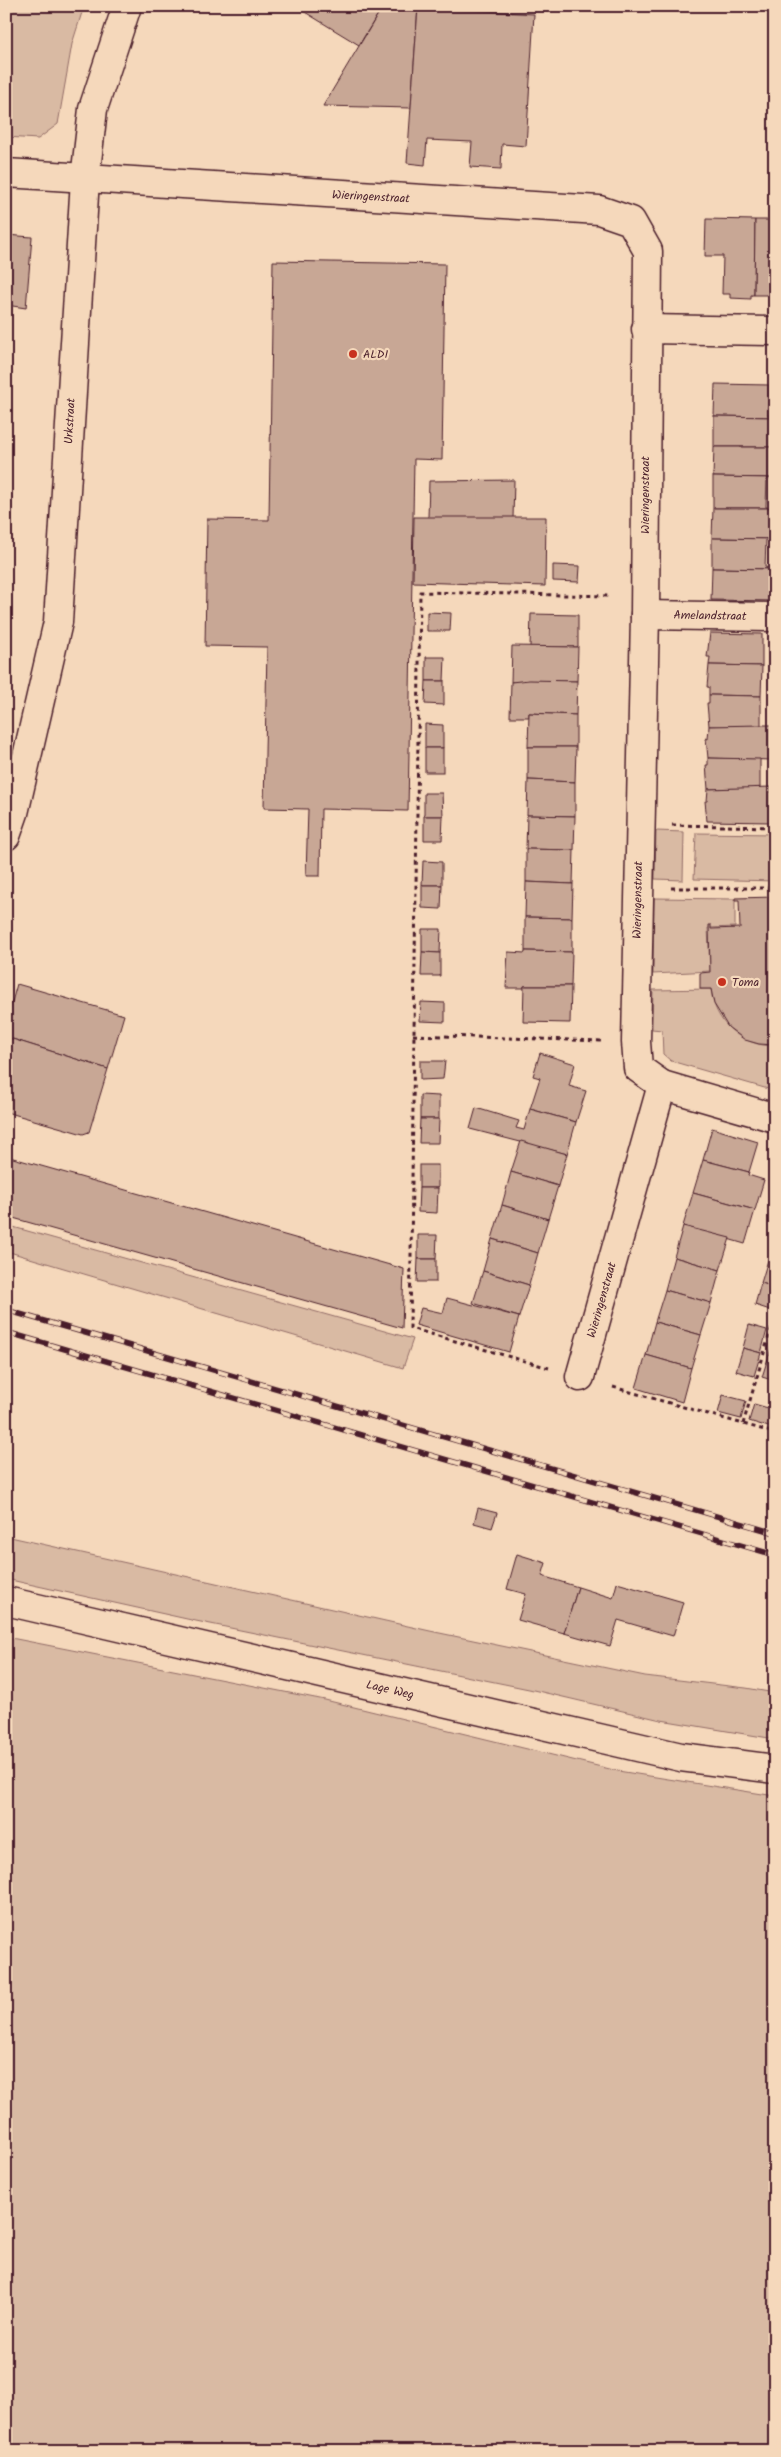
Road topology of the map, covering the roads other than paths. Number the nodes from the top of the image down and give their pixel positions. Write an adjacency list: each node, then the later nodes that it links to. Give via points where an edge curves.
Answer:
1 (127, 6): 3 (street, Urkstraat, via 93,109)
2 (6, 173): 3 (street, Wieringenstraat)
3 (84, 179): 4 (street, Wieringenstraat, via 599,210 631,221 648,251); 8 (street, Urkstraat, via 58,622)
4 (646, 329): 5 (street); 6 (street, Wieringenstraat)
5 (775, 331)
6 (644, 606): 7 (street, Amelandstraat); 9 (street, Wieringenstraat, via 636,1042 638,1068)
7 (775, 618)
8 (6, 836)
9 (662, 1085): 10 (street); 11 (street, Wieringenstraat)
10 (775, 1118)
11 (580, 1377)
12 (6, 1601): 13 (street, Lage Weg, via 681,1757)
13 (775, 1769)

